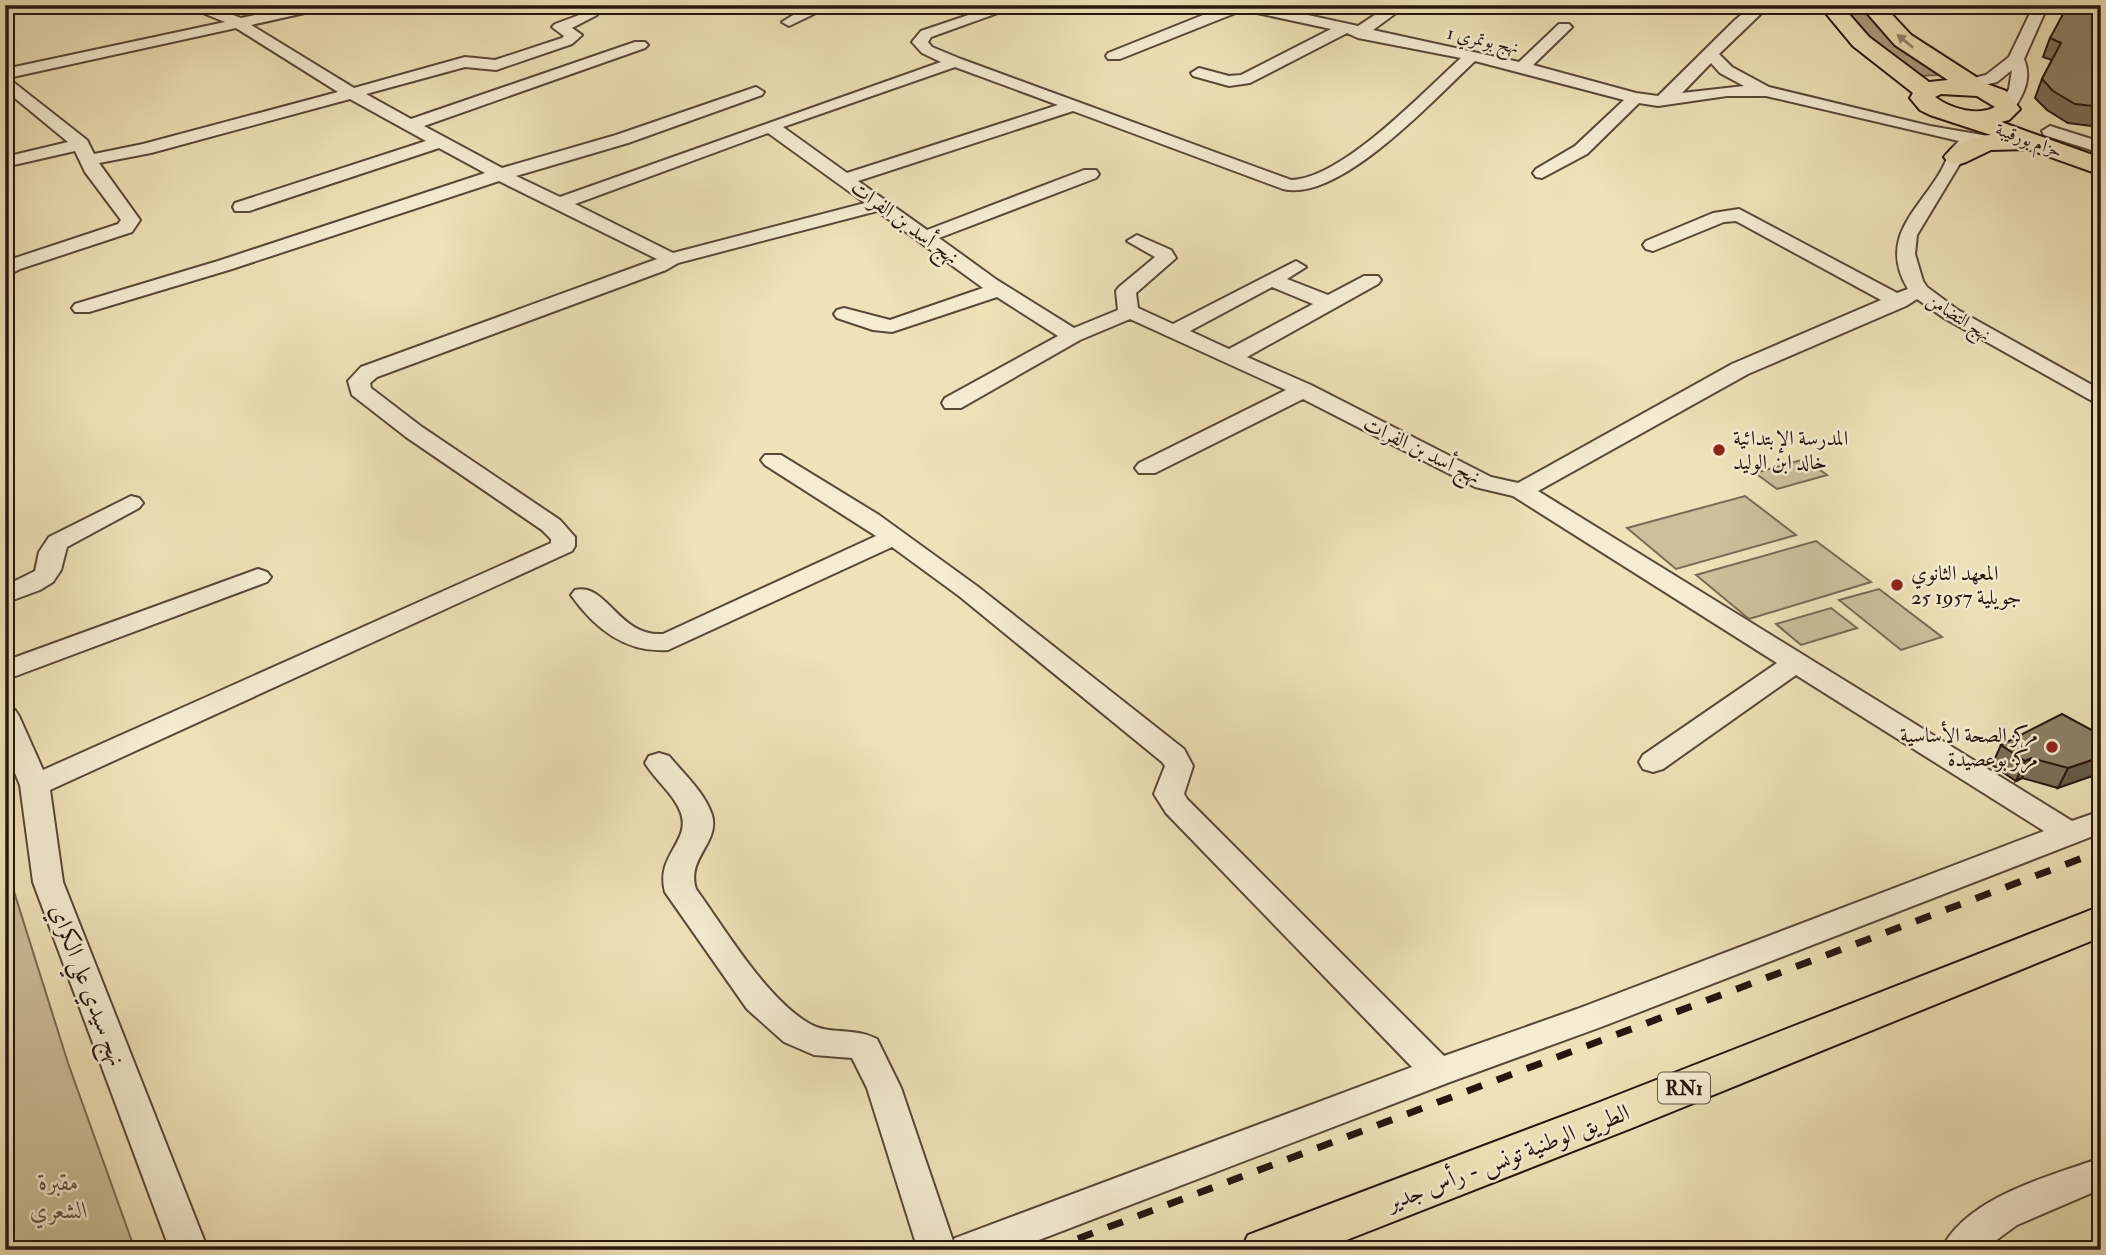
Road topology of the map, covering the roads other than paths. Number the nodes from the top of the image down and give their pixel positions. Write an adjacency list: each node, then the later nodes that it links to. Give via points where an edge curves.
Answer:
1 (190, 5): 14 (street)
2 (322, 5): 14 (street)
3 (790, 5): 13 (street, via 811,12)
4 (1013, 5): 21 (street, via 921,37 924,48)
5 (1242, 5): 11 (street, نهج بوتمري 1); 19 (street)
6 (1400, 5): 16 (street)
7 (1763, 5): 18 (street)
8 (1830, 5): 37 (highway, حزام بورقيبة, via 1858,38)
9 (1871, 5): 22 (highway, one-way to 9, via 1896,33)
10 (2041, 5): 23 (street, نهج التضامن)
11 (1263, 7): 16 (street, نهج بوتمري 1)
12 (590, 15): 31 (street, via 560,27 574,35 567,41 517,59 492,66 450,65)
13 (789, 22)
14 (239, 23): 26 (street); 31 (street)
15 (1564, 27): 24 (street)
16 (1350, 31): 20 (street, نهج بوتمري 1); 25 (street, via 1244,80)
17 (640, 44): 35 (street)
18 (1711, 54): 29 (street, via 1727,70); 33 (street)
19 (1114, 56)
20 (1471, 57): 24 (street, نهج بوتمري 1); 34 (street, via 1374,143 1310,184 1289,185)
21 (955, 62): 34 (street); 36 (street)
22 (1938, 65): 23 (highway, via 1970,72); 28 (highway)
23 (2008, 66): 28 (street); 37 (street, نهج التضامن, via 2020,67 2020,82)
24 (1522, 67): 32 (street, نهج بوتمري 1)
25 (1199, 73)
26 (5, 74)
27 (5, 82): 41 (street)
28 (1969, 88): 37 (highway); 37 (highway, via 2000,99)
29 (1766, 91): 33 (street, نهج بوتمري 1, via 1738,90); 37 (street)
30 (756, 92): 49 (street)
31 (351, 93): 35 (street); 41 (street, via 145,149)
32 (1635, 98): 33 (street, نهج بوتمري 1); 46 (street, via 1581,150)
33 (1666, 100)
34 (1076, 105): 50 (street)
35 (410, 125): 39 (street)
36 (770, 125): 50 (street, نهج أسد بن الفرات); 51 (street)
37 (1967, 126): 38 (highway); 38 (highway, حزام بورقيبة); 63 (street, نهج التضامن, via 1908,235 1905,254)
38 (2045, 137): 40 (street); 42 (highway, حزام بورقيبة); 43 (highway, حزام بورقيبة)
39 (441, 142): 49 (street); 53 (street)
40 (2101, 148)
41 (85, 152): 44 (street); 59 (street, via 93,172 131,220 125,228)
42 (2066, 153): 45 (highway, حزام بورقيبة); 48 (street)
43 (2101, 156)
44 (5, 162)
45 (2101, 167)
46 (1542, 173)
47 (1090, 174): 54 (street)
48 (2101, 174)
49 (501, 175): 51 (street); 66 (street)
50 (847, 179): 52 (street, نهج أسد بن الفرات)
51 (561, 203): 57 (street)
52 (879, 205): 54 (street, نهج أسد بن الفرات); 57 (street)
53 (242, 207)
54 (925, 237): 62 (street, نهج أسد بن الفرات)
55 (1137, 241): 67 (street, via 1166,258 1126,291)
56 (1653, 245): 64 (street, via 1729,214 1739,215)
57 (671, 259): 88 (street, via 376,367 359,382 360,390 414,432 551,525 565,541 560,549)
58 (1296, 267): 60 (street)
59 (5, 271)
60 (1271, 280): 65 (street); 69 (street)
61 (1371, 280): 65 (street)
62 (998, 289): 68 (street, via 892,326); 70 (street, نهج أسد بن الفرات)
63 (1919, 291): 64 (street); 73 (street, نهج التضامن)
64 (1899, 302): 77 (street, via 1740,369)
65 (1329, 303): 71 (street)
66 (82, 308)
67 (1130, 312): 69 (street, نهج أسد بن الفرات); 70 (street)
68 (844, 313)
69 (1175, 331): 71 (street, نهج أسد بن الفرات)
70 (1073, 336): 74 (street)
71 (1232, 356): 72 (street, نهج أسد بن الفرات)
72 (1303, 390): 76 (street); 77 (street, نهج أسد بن الفرات, via 1483,482)
73 (2101, 399)
74 (953, 403)
75 (773, 460): 79 (street)
76 (1147, 468)
77 (1521, 491): 83 (street, نهج أسد بن الفرات)
78 (131, 503): 81 (street, via 58,542 51,552 52,564 39,581)
79 (894, 537): 82 (street, via 653,645 634,641); 92 (street, via 1174,756 1179,766 1169,794 1176,806)
80 (258, 578): 84 (street)
81 (5, 595)
82 (584, 595)
83 (1797, 661): 86 (street); 90 (street, نهج أسد بن الفرات)
84 (5, 671)
85 (5, 716): 88 (street, نهج سيدي علي الكراي)
86 (1653, 762)
87 (659, 763): 95 (street, via 697,816 698,830 679,860 681,892 759,1000 796,1032 814,1041 856,1044 865,1049 884,1088)
88 (35, 785): 94 (street, نهج سيدي علي الكراي, via 48,882)
89 (2101, 821): 90 (street)
90 (2069, 833): 92 (street)
91 (2101, 921): 97 (main road, الطريق الوطنية تونس - رأس جدير / RN1)
92 (1438, 1072): 96 (street)
93 (2101, 1172): 98 (street, via 2026,1201 1967,1238)
94 (189, 1250)
95 (937, 1250)
96 (968, 1250)
97 (1265, 1250)
98 (1960, 1250)

